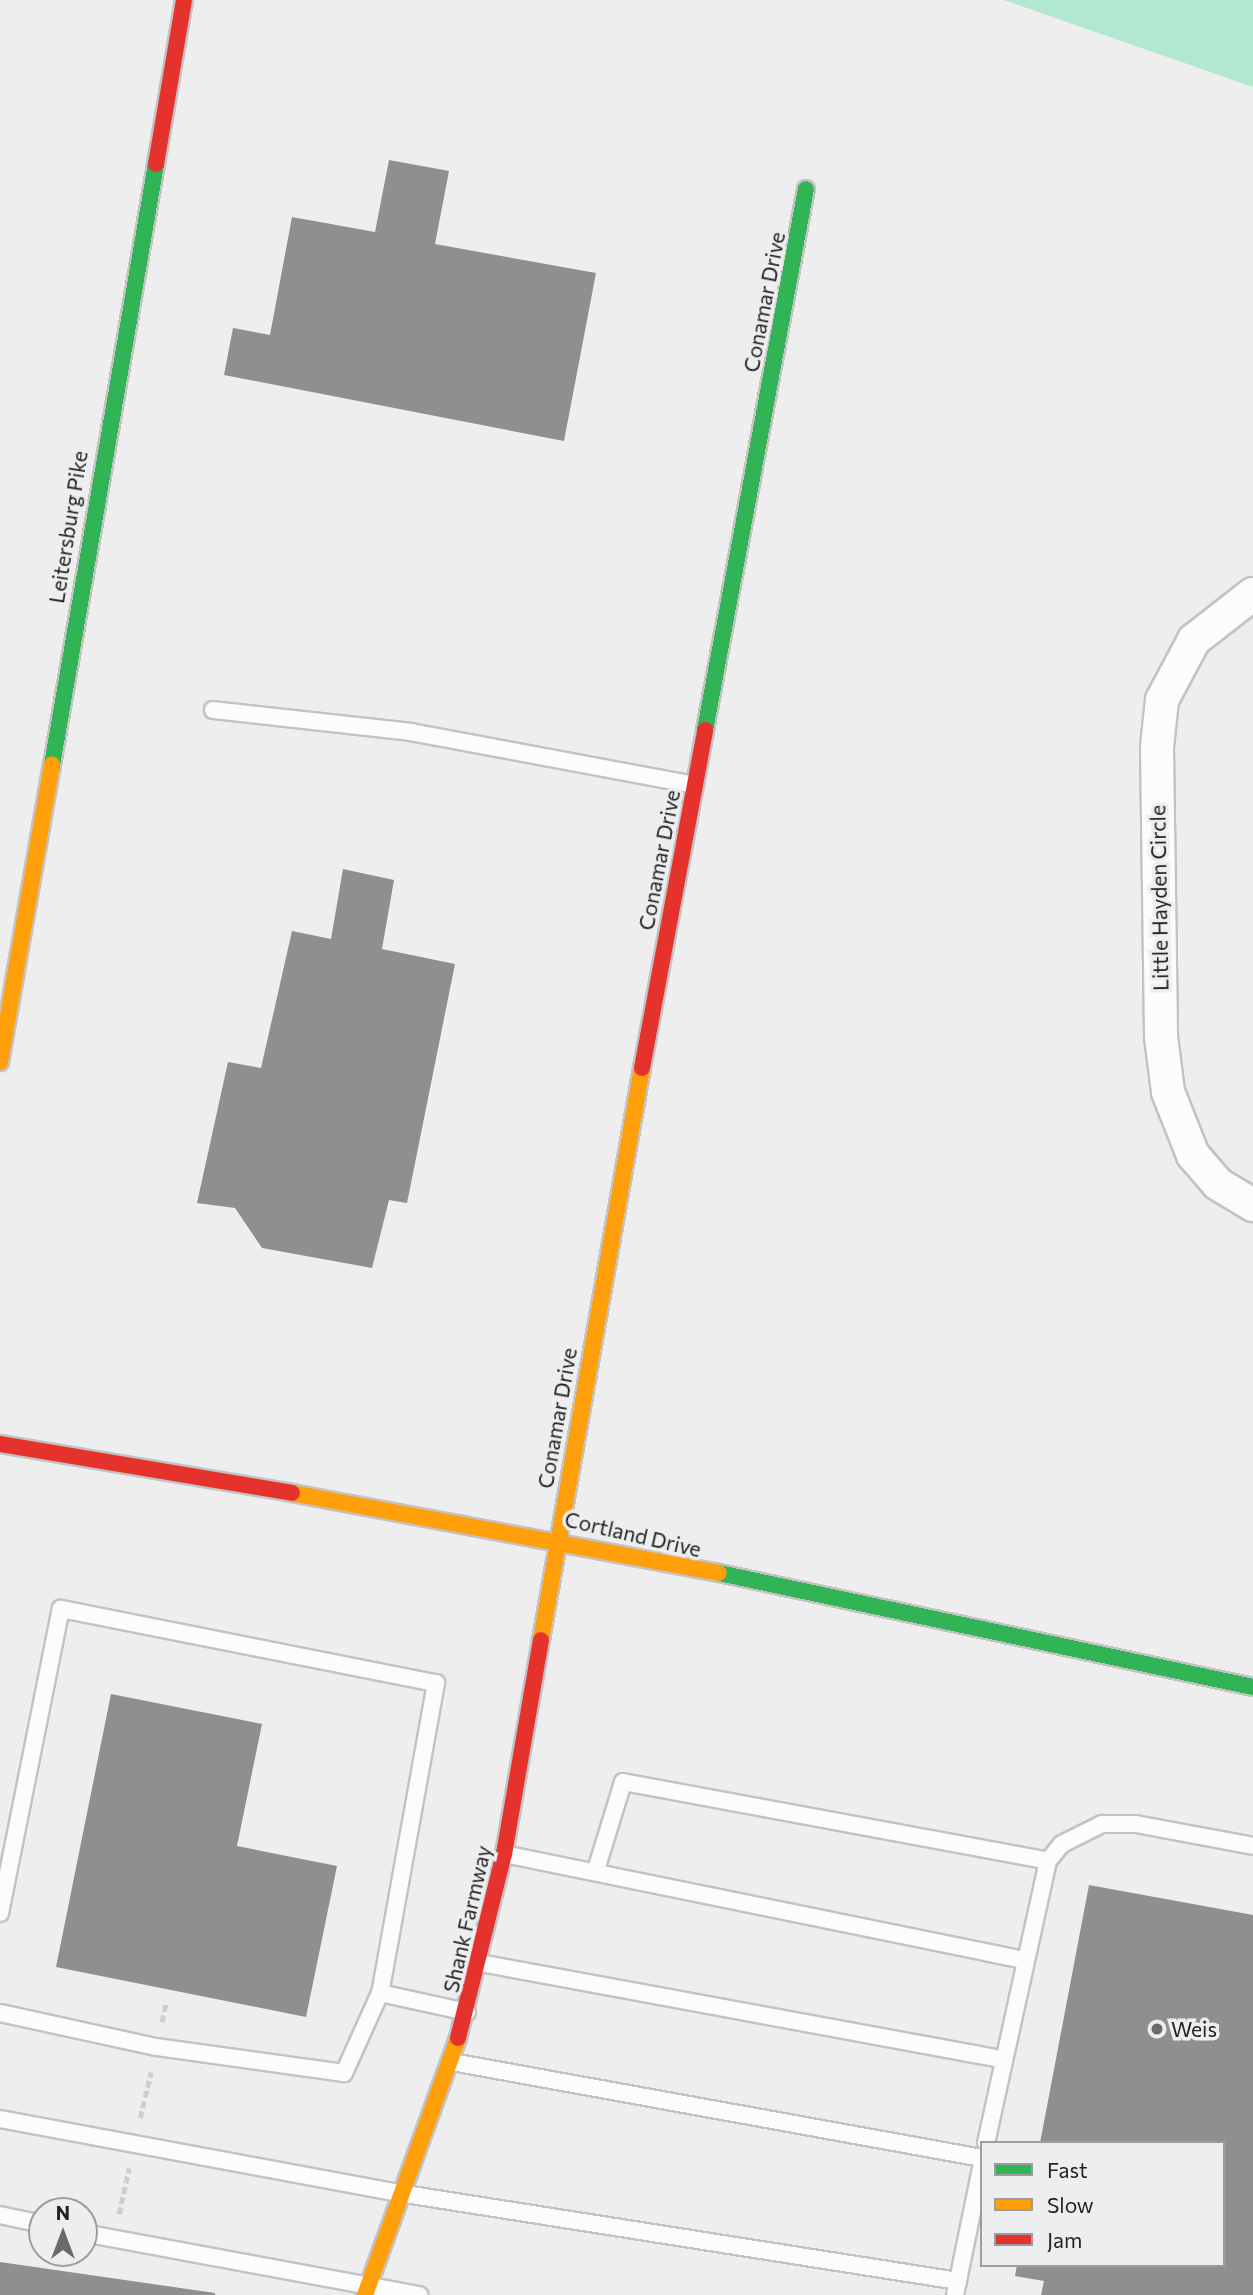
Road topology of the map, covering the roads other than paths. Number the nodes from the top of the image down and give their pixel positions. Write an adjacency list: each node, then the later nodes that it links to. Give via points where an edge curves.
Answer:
1 (184, 0): 6 (street, Leitersburg Pike)
2 (806, 189): 5 (street, Conamar Drive)
3 (1253, 594): 7 (street, Little Hayden Circle, via 1194,640 1162,700 1157,747 1161,1037 1168,1092 1192,1155 1218,1184)
4 (213, 710): 5 (lane, via 411,732)
5 (694, 785): 9 (street, Conamar Drive)
6 (0, 1062)
7 (1253, 1205)
8 (0, 1444): 9 (street, Cortland Drive)
9 (557, 1538): 10 (street, Cortland Drive); 12 (street, Shank Farmway)
10 (1253, 1687)
11 (1253, 1846): 13 (lane, via 1102,1824 1077,1833)
12 (504, 1854): 14 (lane); 17 (street, Shank Farmway)
13 (1048, 1861): 14 (lane, via 624,1782); 16 (lane)
14 (596, 1870): 16 (lane)
15 (0, 1913): 18 (lane, via 61,1609 436,1683)
16 (1024, 1960): 21 (lane)
17 (480, 1963): 19 (street, Shank Farmway); 21 (lane)
18 (380, 1993): 19 (lane); 20 (lane, via 344,2073 156,2048)
19 (467, 2012): 22 (street, Shank Farmway)
20 (0, 2013)
21 (1001, 2059): 24 (lane)
22 (452, 2062): 25 (lane); 27 (street, Shank Farmway)
23 (0, 2119): 27 (lane)
24 (986, 2141)
25 (980, 2161)
26 (980, 2171): 31 (lane)
27 (405, 2194): 31 (lane); 32 (street, Shank Farmway)
28 (0, 2215): 29 (lane)
29 (28, 2221)
30 (98, 2236): 32 (lane)
31 (957, 2288)
32 (367, 2289): 33 (lane)
33 (419, 2295)

